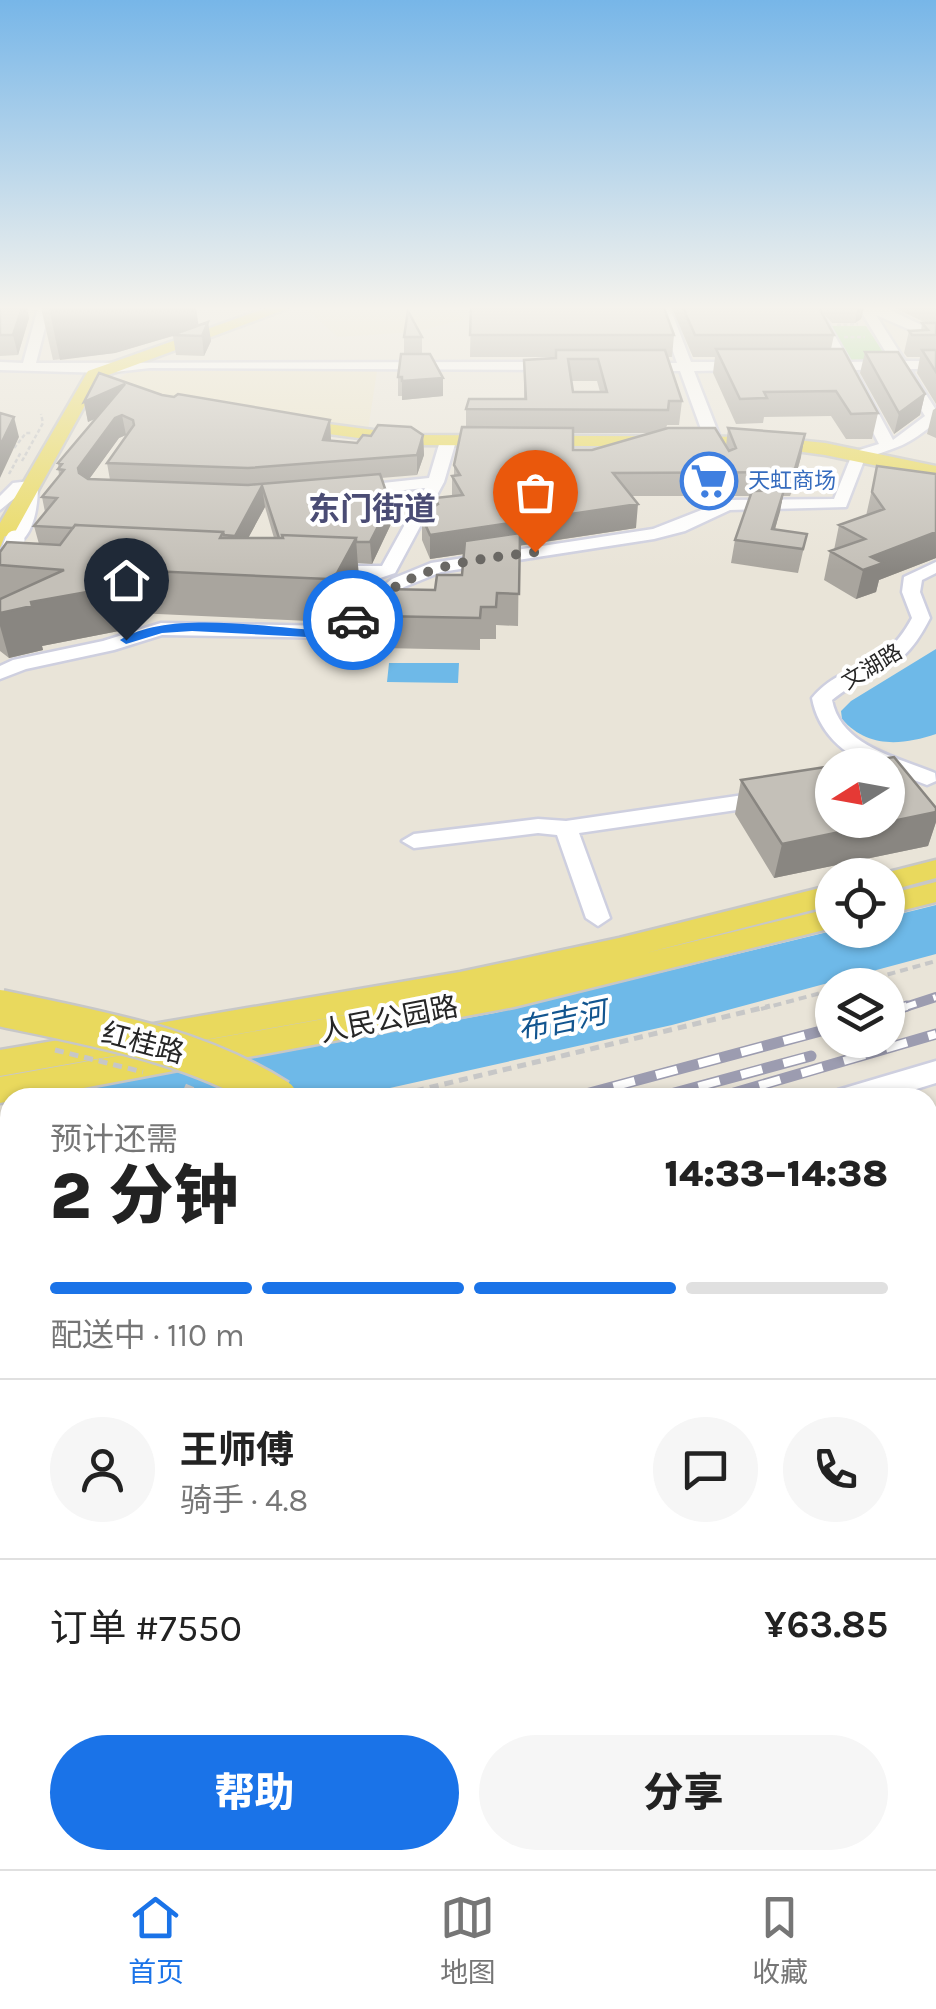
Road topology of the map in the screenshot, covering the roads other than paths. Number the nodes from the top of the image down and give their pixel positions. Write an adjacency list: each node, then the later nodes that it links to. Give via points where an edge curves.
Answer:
1 (83, 395): 12 (main road)
2 (696, 395): 6 (street)
3 (862, 395): 8 (street)
4 (919, 395): 8 (street, via 933,417)
5 (272, 421): 7 (main road)
6 (712, 440): 7 (main road); 9 (main road)
7 (448, 441): 11 (street)
8 (888, 448): 9 (street)
9 (858, 455): 10 (main road); 20 (street, via 840,504 727,505 654,534 437,567 418,573 338,632 161,630)
10 (936, 472)
11 (436, 482): 13 (street); 18 (street, via 389,569)
12 (19, 485): 14 (street); 15 (main road); 16 (main road)
13 (343, 490)
14 (0, 505)
15 (0, 522)
16 (5, 540): 19 (street, bridge)
17 (936, 567): 21 (street, 文湖路, via 913,577 921,618 910,644 822,698 833,734)
18 (300, 570)
19 (0, 579)
20 (0, 673)
21 (932, 778): 22 (street)
22 (905, 779)
23 (815, 791): 24 (street)
24 (566, 828): 25 (street); 31 (street)
25 (414, 841)
26 (936, 869): 27 (main road)
27 (905, 877)
28 (936, 892): 30 (main road)
29 (815, 899): 35 (main road, 人民公园路, via 477,979)
30 (905, 900)
31 (598, 918)
32 (815, 922): 37 (main road, 人民公园路, via 514,996)
33 (0, 1008): 39 (main road, 红桂路, bridge, via 159,1044)
34 (0, 1024): 38 (main road, 红桂路, via 166,1064)
35 (0, 1063)
36 (936, 1072): 40 (street)
37 (11, 1088)
38 (222, 1088)
39 (262, 1088)
40 (882, 1088)

